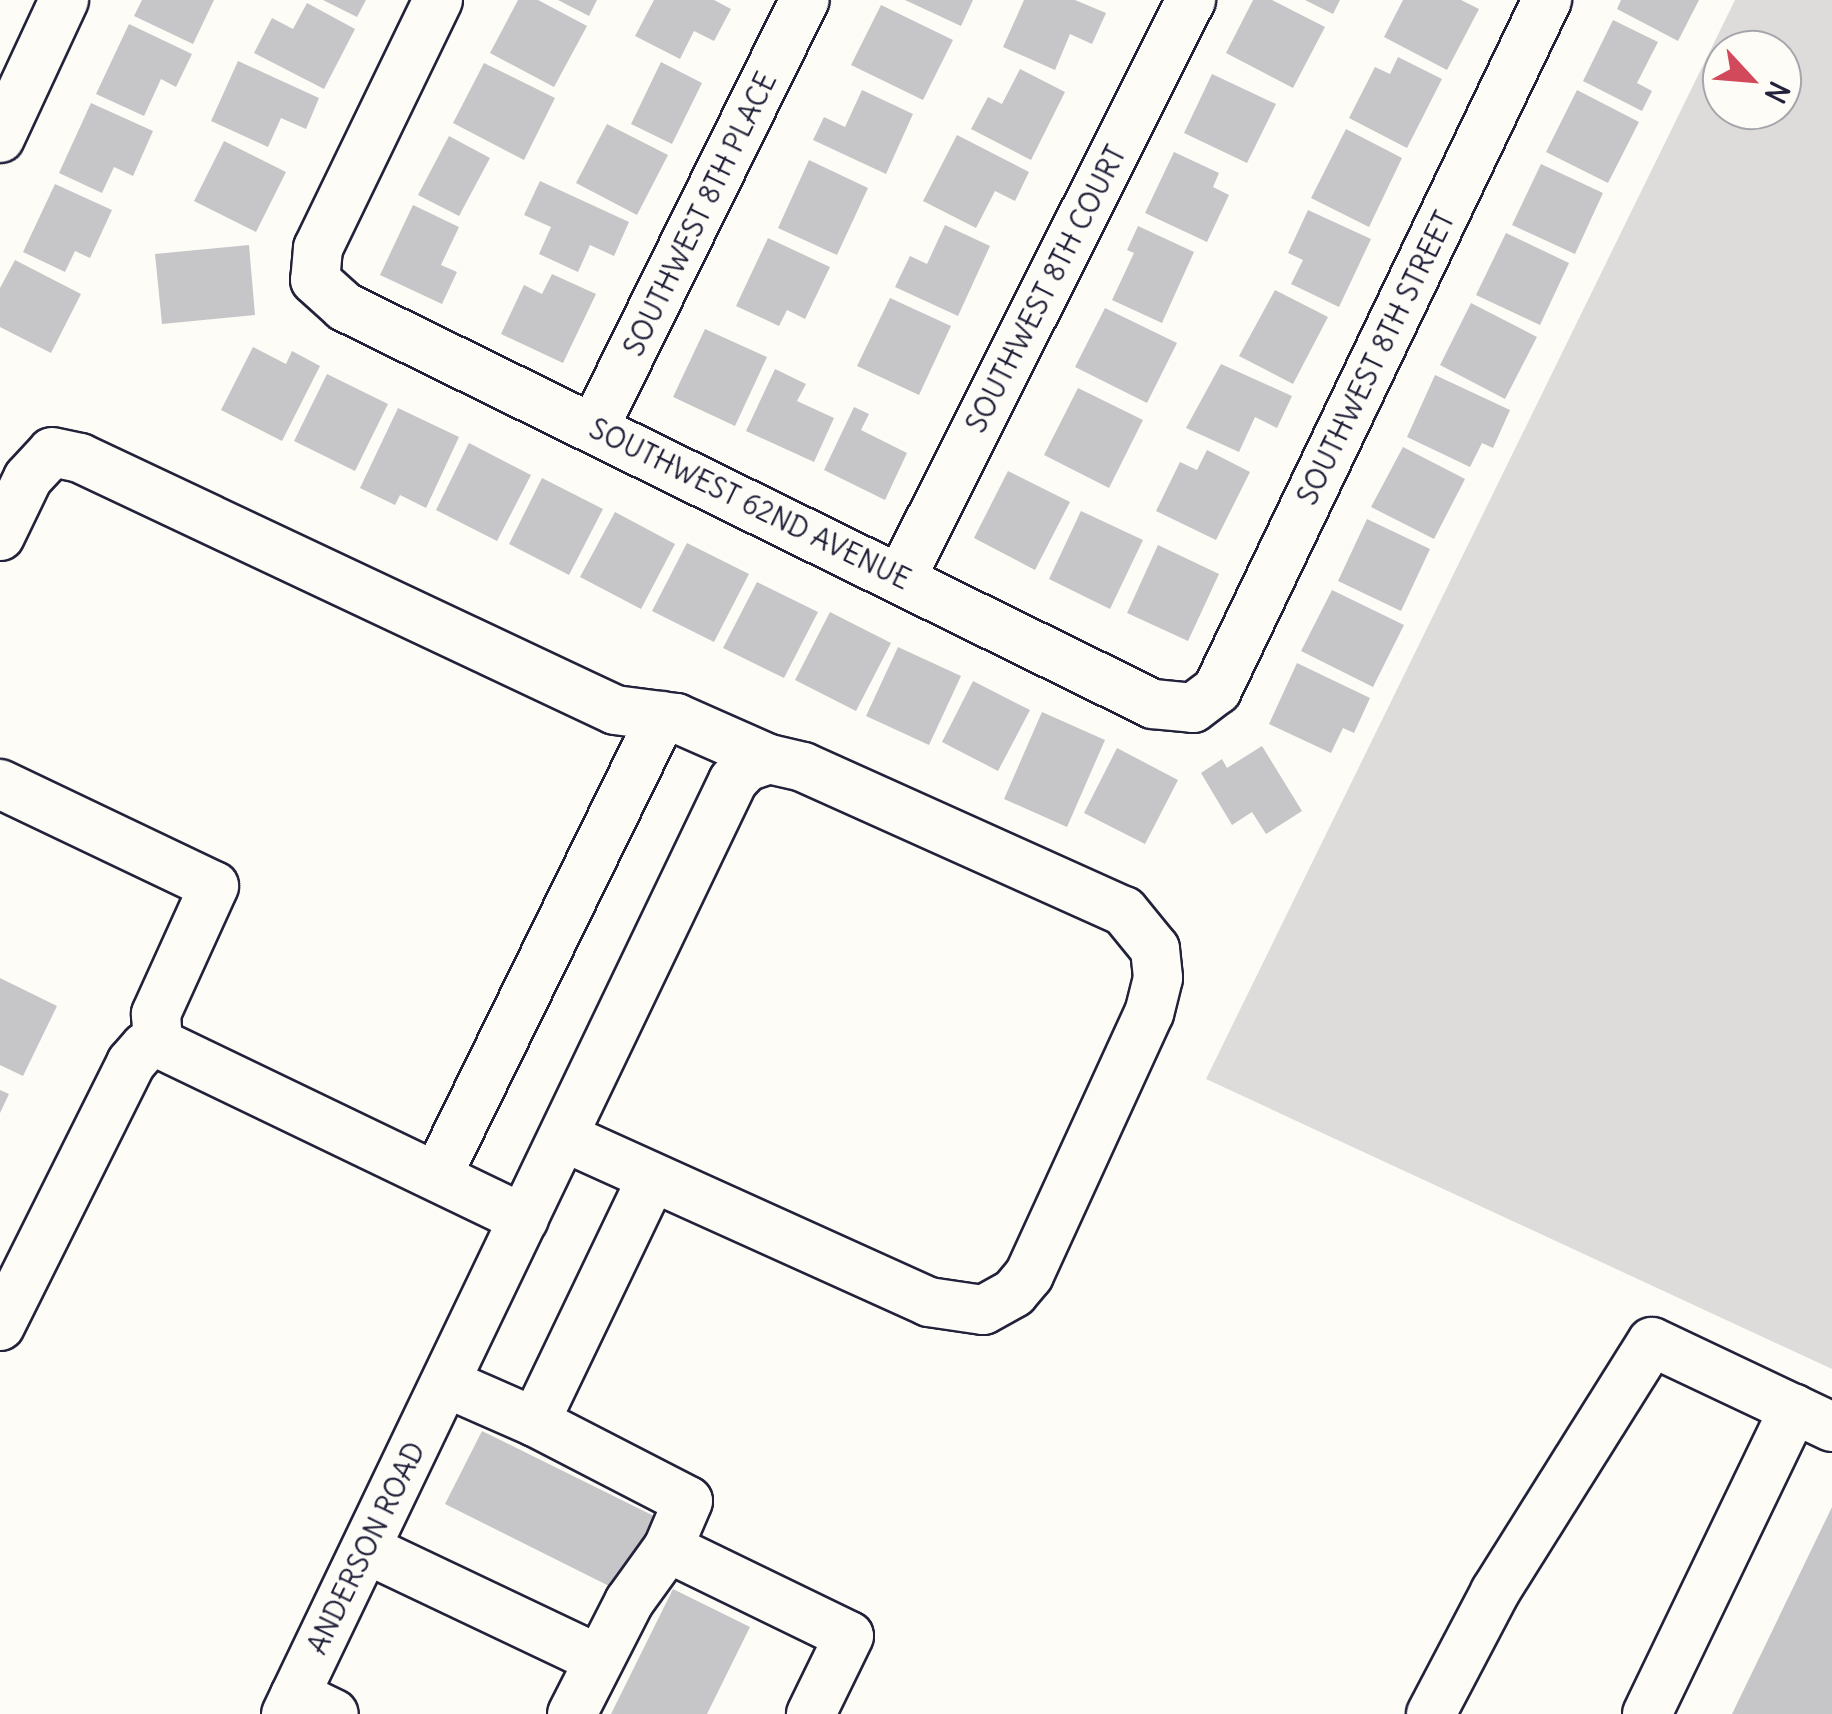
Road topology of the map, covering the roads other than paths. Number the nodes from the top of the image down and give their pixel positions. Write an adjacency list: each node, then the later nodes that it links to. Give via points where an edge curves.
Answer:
1 (64, 0): 6 (street)
2 (438, 0): 7 (street, SOUTHWEST 62ND AVENUE, via 318,248 315,280 345,307)
3 (805, 0): 7 (street, SOUTHWEST 8TH PLACE)
4 (1191, 0): 9 (street, SOUTHWEST 8TH COURT)
5 (1548, 0): 10 (street, SOUTHWEST 8TH STREET, via 1217,690)
6 (0, 138)
7 (594, 428): 9 (street, SOUTHWEST 62ND AVENUE)
8 (0, 536): 11 (street, via 28,478 52,452 80,458 615,710)
9 (901, 578): 10 (street, SOUTHWEST 62ND AVENUE, via 1152,704)
10 (1193, 708)
11 (662, 716): 12 (street); 16 (street)
12 (769, 759): 15 (street, ANDERSON ROAD, via 733,781); 17 (street, via 803,767 1124,910 1155,949 1158,978 1149,1013 1029,1275 1014,1293 983,1310 929,1302)
13 (0, 784): 14 (street, via 214,886 156,1014)
14 (158, 1042): 16 (street); 19 (street, via 131,1062)
15 (564, 1137): 17 (street); 18 (street, ANDERSON ROAD)
16 (437, 1176): 18 (street)
17 (652, 1178): 22 (street)
18 (524, 1219): 20 (street, ANDERSON ROAD)
19 (0, 1326)
20 (446, 1382): 22 (street); 24 (street, ANDERSON ROAD)
21 (1813, 1418): 29 (street, via 1652,1342 1495,1592); 30 (street)
22 (535, 1422): 23 (street, via 688,1501)
23 (668, 1548): 25 (street, via 628,1602); 28 (street, via 849,1636)
24 (366, 1549): 25 (street); 26 (street, ANDERSON ROAD)
25 (598, 1659): 27 (street)
26 (305, 1708)
27 (572, 1714)
28 (811, 1714)
29 (1431, 1714)
30 (1647, 1714)

